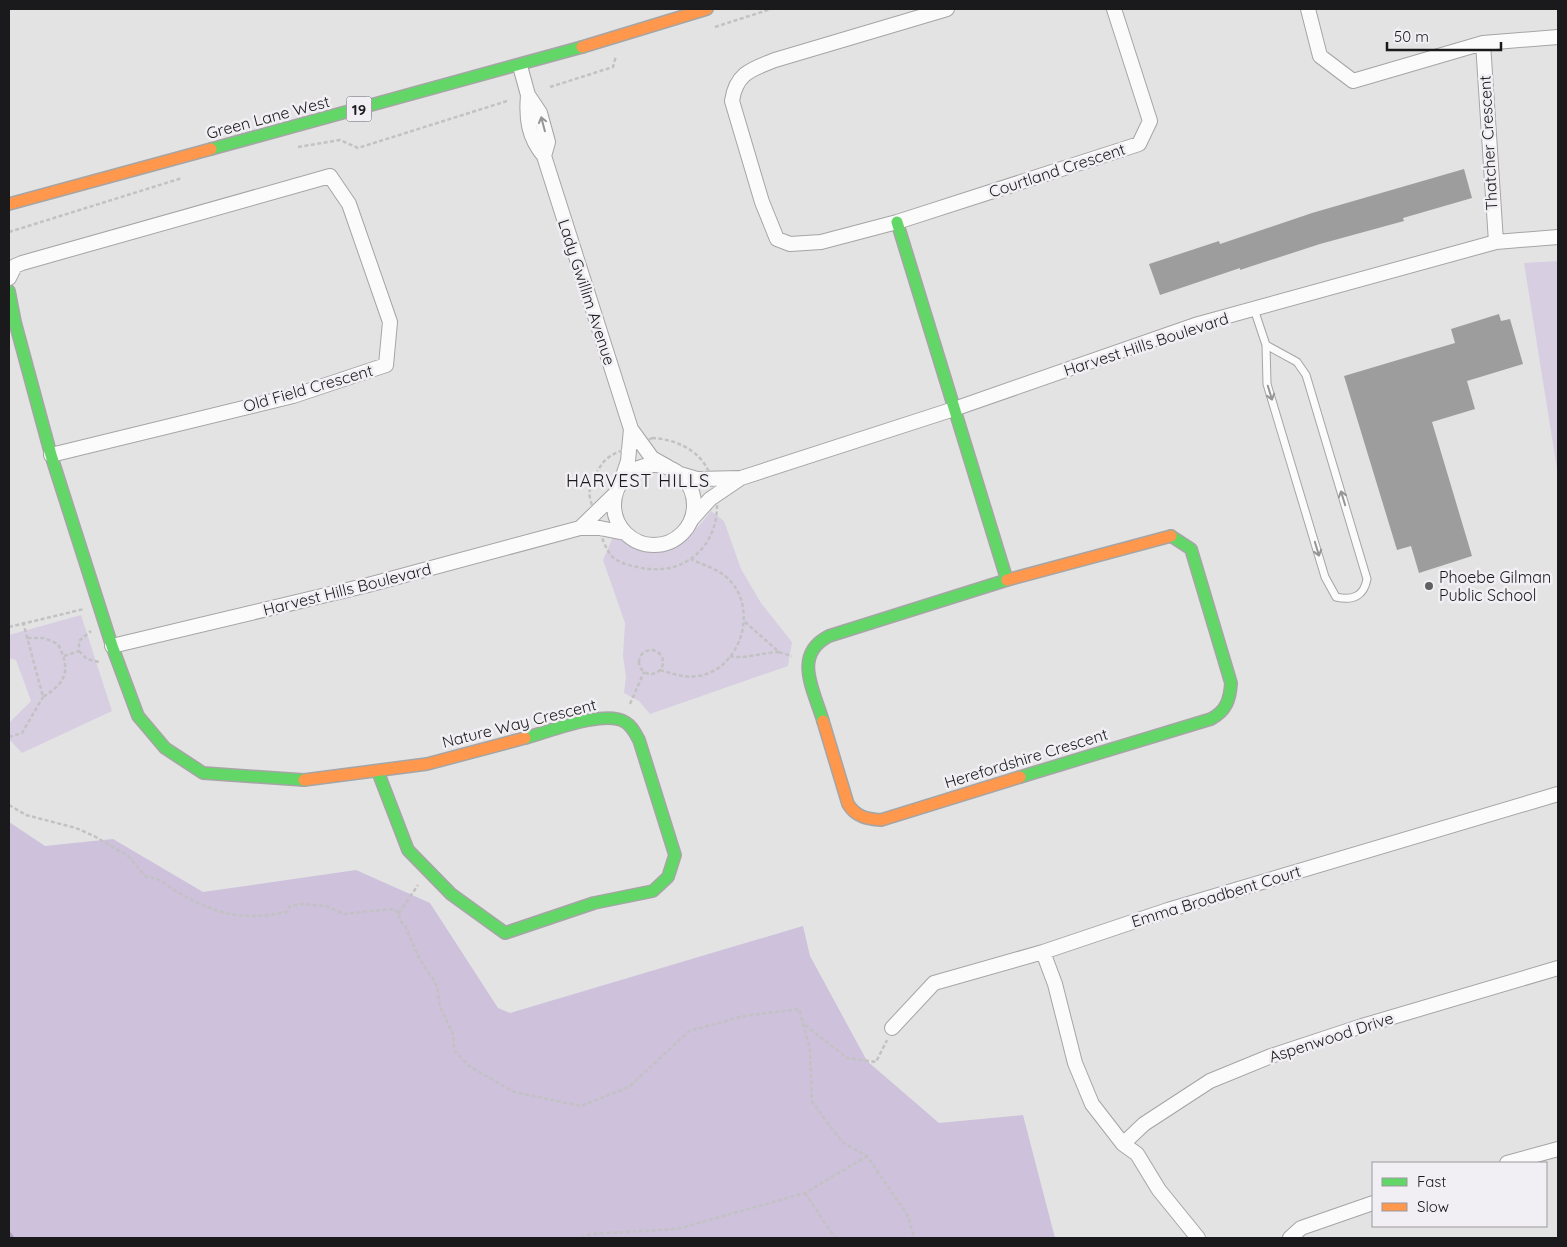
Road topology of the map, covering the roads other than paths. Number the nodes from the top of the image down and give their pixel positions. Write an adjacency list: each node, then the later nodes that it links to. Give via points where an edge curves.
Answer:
1 (707, 9): 7 (street, Green Lane West / 19)
2 (947, 9): 9 (street, Courtland Crescent, via 748,70 733,88 732,101 762,202 777,239 790,244 821,242)
3 (1114, 9): 9 (street, Courtland Crescent, via 1150,121 1139,144)
4 (1308, 9): 6 (street, via 1320,56 1353,81)
5 (1558, 36): 6 (street)
6 (1483, 43): 11 (street, Thatcher Crescent)
7 (520, 66): 8 (street, Green Lane West / 19); 17 (street, Lady Gwillim Avenue, via 528,95 540,113 548,142 544,156)
8 (9, 204)
9 (897, 222): 16 (street)
10 (1558, 237): 11 (street, Harvest Hills Boulevard)
11 (1496, 242): 14 (street, Harvest Hills Boulevard)
12 (9, 278): 18 (street, Old Field Crescent, via 14,266 22,263 330,176 349,204 390,322 386,365 293,396)
13 (9, 292): 18 (street, via 14,322)
14 (1254, 309): 15 (lane); 16 (street, Harvest Hills Boulevard, via 1195,325)
15 (1266, 345): 15 (lane, one-way to 15, via 1267,384 1325,577 1336,597 1357,597 1365,590 1367,579 1306,375 1297,362)
16 (954, 409): 20 (street, Harvest Hills Boulevard); 25 (street)
17 (635, 446): 19 (street); 21 (street, Lady Gwillim Avenue)
18 (51, 455): 26 (street)
19 (674, 471): 20 (street, Harvest Hills Boulevard, via 697,479); 21 (street, via 654,465 640,468); 22 (street, via 689,485 694,498)
20 (741, 478): 22 (street, Harvest Hills Boulevard, via 702,505)
21 (618, 488): 23 (street); 24 (street, via 614,508)
22 (692, 519): 24 (street, via 685,531 661,545 637,541)
23 (598, 521): 24 (street, Harvest Hills Boulevard); 26 (street, Harvest Hills Boulevard, via 368,586)
24 (625, 533)
25 (1007, 580): 25 (street, Herefordshire Crescent, via 829,636 811,649 807,660 809,673 848,804 859,817 881,820 1211,719 1222,713 1230,702 1231,683 1190,549 1174,536 1164,536)
26 (112, 646): 27 (street, Nature Way Crescent, via 138,716 165,748 203,773 302,780)
27 (378, 772): 27 (street, Nature Way Crescent, via 427,764 602,717 623,719 632,725 639,740 674,855 668,877 653,891 594,903 505,933 452,894 408,850)
28 (1558, 794): 29 (street, Emma Broadbent Court, via 1168,910)
29 (1043, 952): 31 (street, Emma Broadbent Court, via 934,983); 32 (street, via 1055,984 1075,1063 1092,1104)
30 (1558, 968): 32 (street, Aspenwood Drive, via 1271,1056 1210,1081 1144,1124)
31 (892, 1028)
32 (1122, 1144): 36 (street, via 1137,1154 1159,1190)
33 (1558, 1149): 34 (street)
34 (1511, 1162)
35 (1372, 1203): 37 (street, via 1301,1228)
36 (1198, 1238)
37 (1290, 1238)

